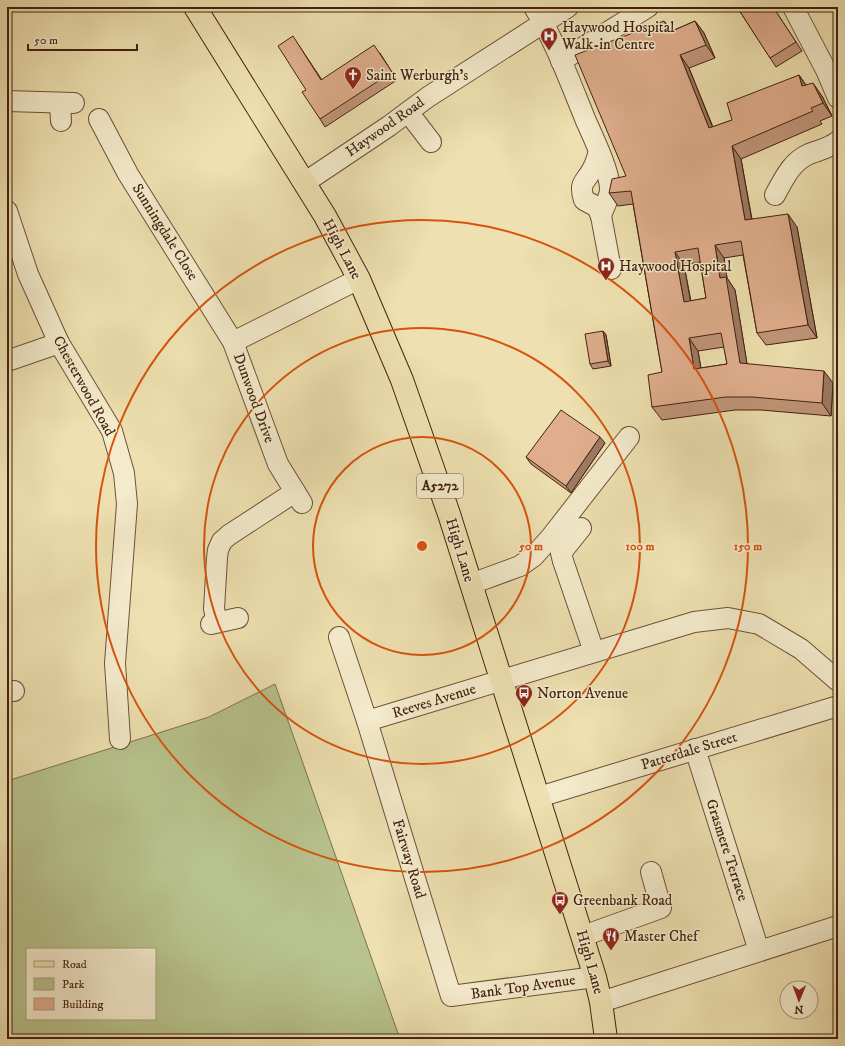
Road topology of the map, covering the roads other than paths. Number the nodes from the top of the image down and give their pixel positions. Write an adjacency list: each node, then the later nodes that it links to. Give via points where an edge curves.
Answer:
1 (195, 7): 15 (main road, High Lane / A5272)
2 (568, 7): 5 (street, Haywood Road)
3 (648, 7): 6 (street)
4 (793, 7): 7 (street)
5 (538, 15): 6 (street); 10 (street, Haywood Road)
6 (561, 61): 14 (street)
7 (838, 98)
8 (7, 101): 9 (street)
9 (65, 109)
10 (408, 112): 13 (street); 15 (street, Haywood Road)
11 (99, 119): 21 (street, Sunningdale Close, via 128,174)
12 (838, 141): 16 (street, via 796,162 788,170)
13 (431, 142)
14 (599, 152): 18 (street, via 610,188); 18 (street, via 593,169 582,186 584,200 597,206)
15 (304, 183): 20 (main road, High Lane / A5272)
16 (775, 195)
17 (7, 211): 22 (street, Chesterwood Road, via 28,274)
18 (601, 216): 19 (street)
19 (611, 268)
20 (359, 279): 21 (street, Dunwood Drive); 26 (main road, High Lane / A5272, via 402,380)
21 (233, 342): 27 (street, Dunwood Drive, via 278,464 298,498 222,541 216,558 214,623)
22 (59, 343): 23 (street); 34 (street, Chesterwood Road, via 112,431 124,472 127,504 107,663)
23 (7, 360)
24 (628, 436): 26 (street, via 534,556 520,566)
25 (581, 528): 29 (street, via 561,553)
26 (471, 584): 31 (main road, High Lane / A5272)
27 (238, 618)
28 (339, 637): 33 (street, Fairway Road)
29 (594, 652): 30 (street, via 694,622 728,618 759,624); 31 (street)
30 (835, 671)
31 (501, 681): 33 (street, Reeves Avenue); 36 (main road, High Lane / A5272)
32 (838, 706): 35 (street, Patterdale Street)
33 (366, 721): 42 (street, Fairway Road)
34 (120, 739)
35 (695, 749): 36 (street, Patterdale Street); 40 (street, Grasmere Terrace)
36 (539, 797): 39 (main road, High Lane / A5272)
37 (651, 872): 39 (street, via 661,908)
38 (838, 926): 40 (street)
39 (583, 936): 41 (main road, High Lane / A5272)
40 (760, 951): 43 (street)
41 (595, 977): 42 (street, Bank Top Avenue); 43 (main road, High Lane / A5272)
42 (451, 996)
43 (601, 1002): 44 (main road, High Lane / A5272)
44 (606, 1039)

